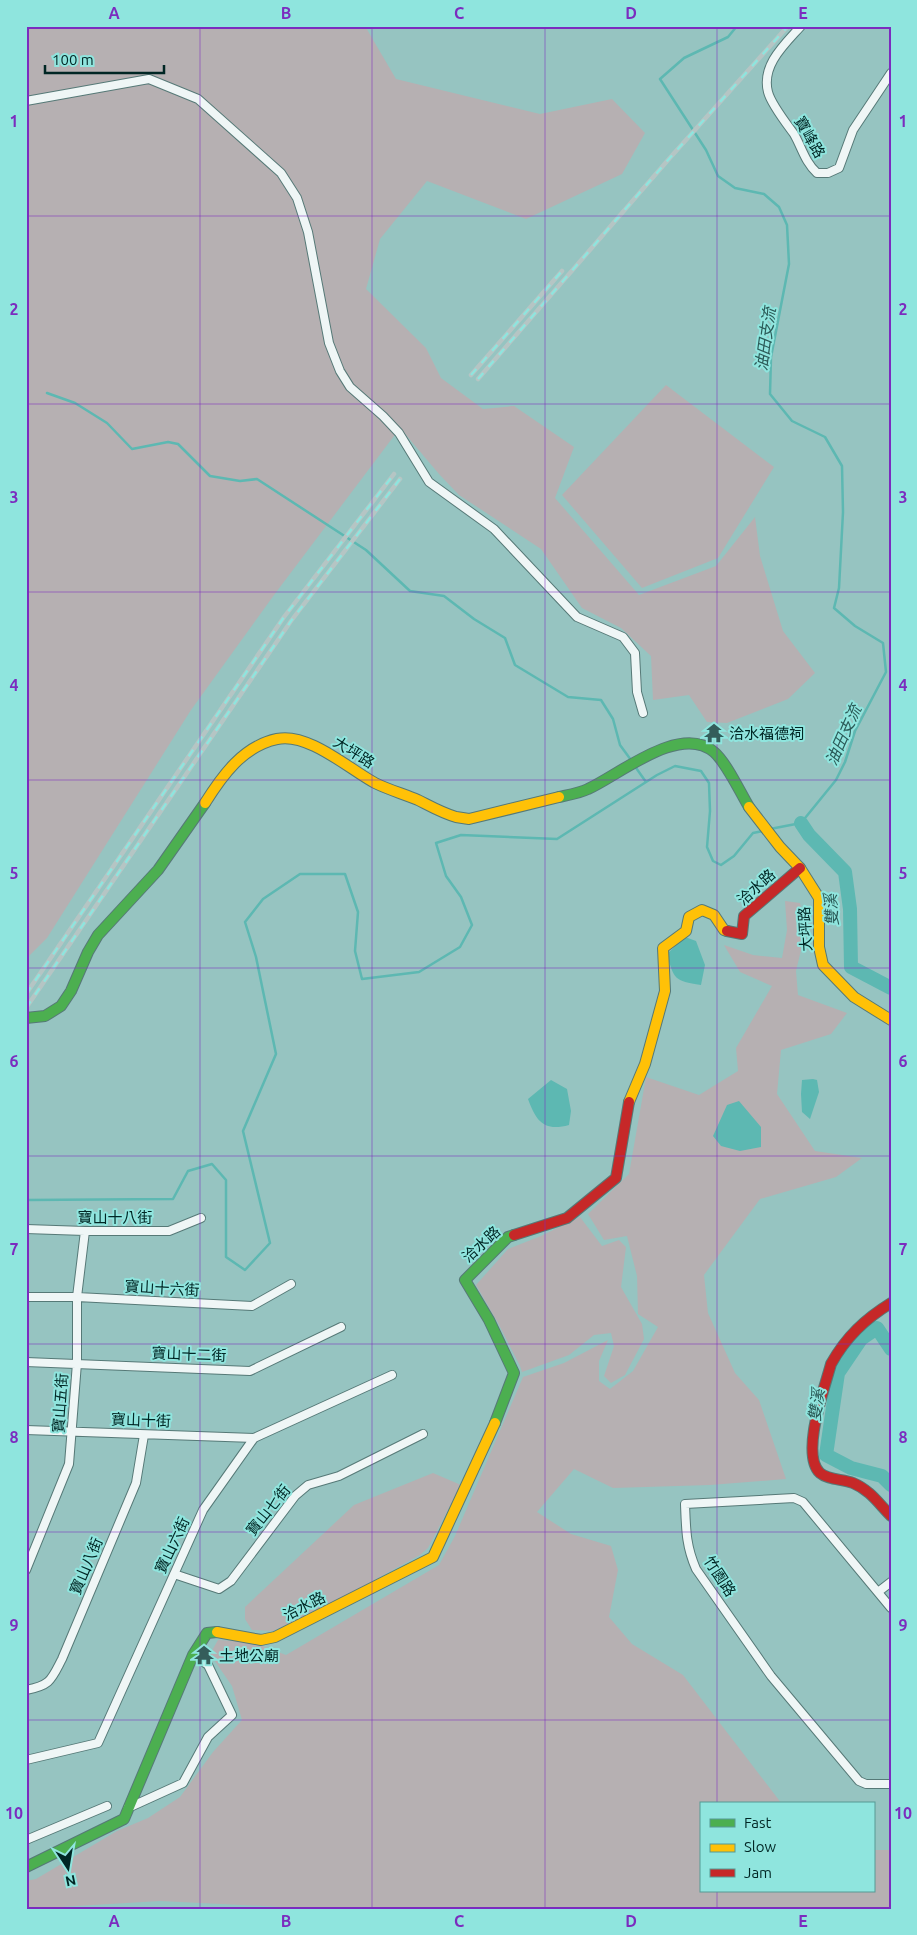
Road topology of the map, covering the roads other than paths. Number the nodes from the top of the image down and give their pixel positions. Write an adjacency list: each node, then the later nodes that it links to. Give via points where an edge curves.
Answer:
1 (801, 26): 2 (street, 寶峰路, via 776,54 766,76 768,93 817,173 839,168 853,130)
2 (891, 73)
3 (26, 101): 4 (street, via 149,79 198,99 281,173 297,198 308,232 329,343 350,387 398,433 429,482 494,529 577,617 623,637 635,654)
4 (642, 713)
5 (800, 868): 6 (street, 大坪路, via 750,809 714,752 704,746 676,745 657,750 599,784 572,795 462,819 372,781 304,741 273,738 242,755 223,776 148,882 98,935 60,1007 45,1016); 7 (street, 大坪路, via 819,898 819,947 823,964 854,997); 30 (street, 洽水路, via 744,916 742,934 724,930 714,915 702,910 689,917 686,931 663,948 665,991 644,1064 629,1100 616,1178 567,1218 508,1237 465,1280 490,1320 514,1373 433,1557 275,1637 261,1640 220,1632 206,1633)
6 (26, 1018)
7 (891, 1020)
8 (201, 1218): 10 (street, 寶山十八街, via 169,1231)
9 (26, 1229): 10 (street, 寶山十八街)
10 (85, 1231): 13 (street, 寶山五街)
11 (291, 1284): 13 (street, 寶山十六街, via 252,1306)
12 (26, 1296): 13 (street, 寶山十六街)
13 (77, 1297): 17 (street, 寶山五街)
14 (891, 1303): 24 (street, via 854,1328 835,1356 812,1439 812,1450 814,1465 820,1472 862,1488)
15 (341, 1327): 17 (street, 寶山十二街, via 250,1371)
16 (26, 1362): 17 (street, 寶山十二街)
17 (77, 1363): 20 (street, 寶山五街)
18 (392, 1375): 23 (street)
19 (26, 1430): 20 (street, 寶山十街)
20 (72, 1431): 22 (street, 寶山十街); 25 (street, 寶山五街, via 69,1464)
21 (423, 1434): 26 (street, 寶山七街, via 339,1476 308,1485 295,1496 231,1581 219,1589)
22 (144, 1435): 23 (street, 寶山十街); 31 (street, 寶山八街, via 136,1483 62,1659 49,1682)
23 (254, 1438): 26 (street, 寶山六街, via 203,1510)
24 (891, 1516)
25 (26, 1570)
26 (174, 1574): 32 (street, 寶山六街, via 98,1742)
27 (891, 1582): 28 (street)
28 (878, 1592): 29 (street, 竹園路); 33 (street, 竹園路, via 803,1502 794,1498 685,1504 686,1537 696,1569 770,1676 858,1781)
29 (891, 1608)
30 (193, 1655): 35 (street, 洽水路); 35 (street, 洽水路, via 208,1665 232,1715 208,1737 183,1783)
31 (26, 1690)
32 (26, 1760)
33 (891, 1784)
34 (107, 1806): 36 (street)
35 (128, 1808): 37 (street, 洽水路, via 124,1819)
36 (26, 1840)
37 (26, 1867)

